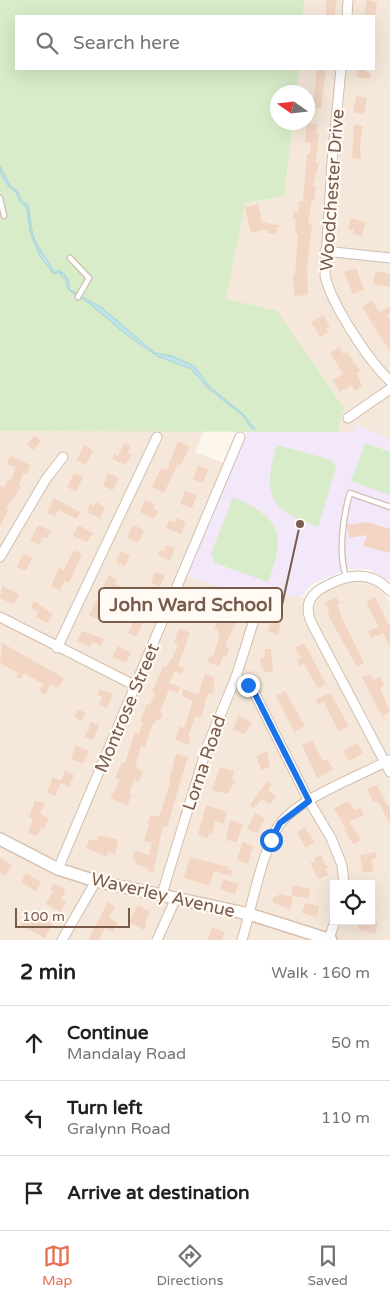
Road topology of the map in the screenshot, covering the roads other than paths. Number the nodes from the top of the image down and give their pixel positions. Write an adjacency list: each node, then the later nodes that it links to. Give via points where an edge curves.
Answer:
1 (348, 0): 2 (street)
2 (346, 15)
3 (341, 70): 6 (street, Woodchester Drive)
4 (0, 198): 5 (lane)
5 (4, 216)
6 (325, 251): 8 (street); 10 (street, Woodchester Drive, via 325,276 335,303 376,366)
7 (70, 258): 9 (lane, via 89,278)
8 (390, 258)
9 (79, 295)
10 (390, 381)
11 (390, 389): 12 (street)
12 (348, 418)
13 (157, 437): 22 (street)
14 (240, 437): 24 (street, Montrose Street)
15 (63, 457): 17 (street, via 46,479)
16 (390, 507): 18 (lane, via 350,493 345,515 343,567)
17 (0, 557)
18 (346, 577): 19 (street, via 370,577); 25 (street, via 313,594 307,606 312,622)
19 (390, 591)
20 (259, 604): 23 (street, Lorna Road)
21 (0, 617): 22 (street)
22 (57, 648): 24 (street)
23 (236, 677): 27 (street, via 254,692); 32 (street, Lorna Road, via 207,746)
24 (136, 686): 29 (street, Montrose Street)
25 (387, 761): 26 (street); 27 (street)
26 (390, 772)
27 (309, 801): 30 (street, via 332,838); 34 (street, via 285,819 271,840)
28 (0, 839): 29 (street, Waverley Avenue)
29 (58, 869): 31 (street, Waverley Avenue)
30 (344, 880)
31 (96, 881): 32 (street, Waverley Avenue); 36 (street)
32 (162, 894): 33 (street, Waverley Avenue)
33 (176, 898): 34 (street, Waverley Avenue); 37 (street)
34 (249, 914): 38 (street); 39 (street, Waverley Avenue)
35 (334, 925): 39 (street)
36 (62, 940)
37 (157, 940)
38 (242, 940)
39 (330, 940)

